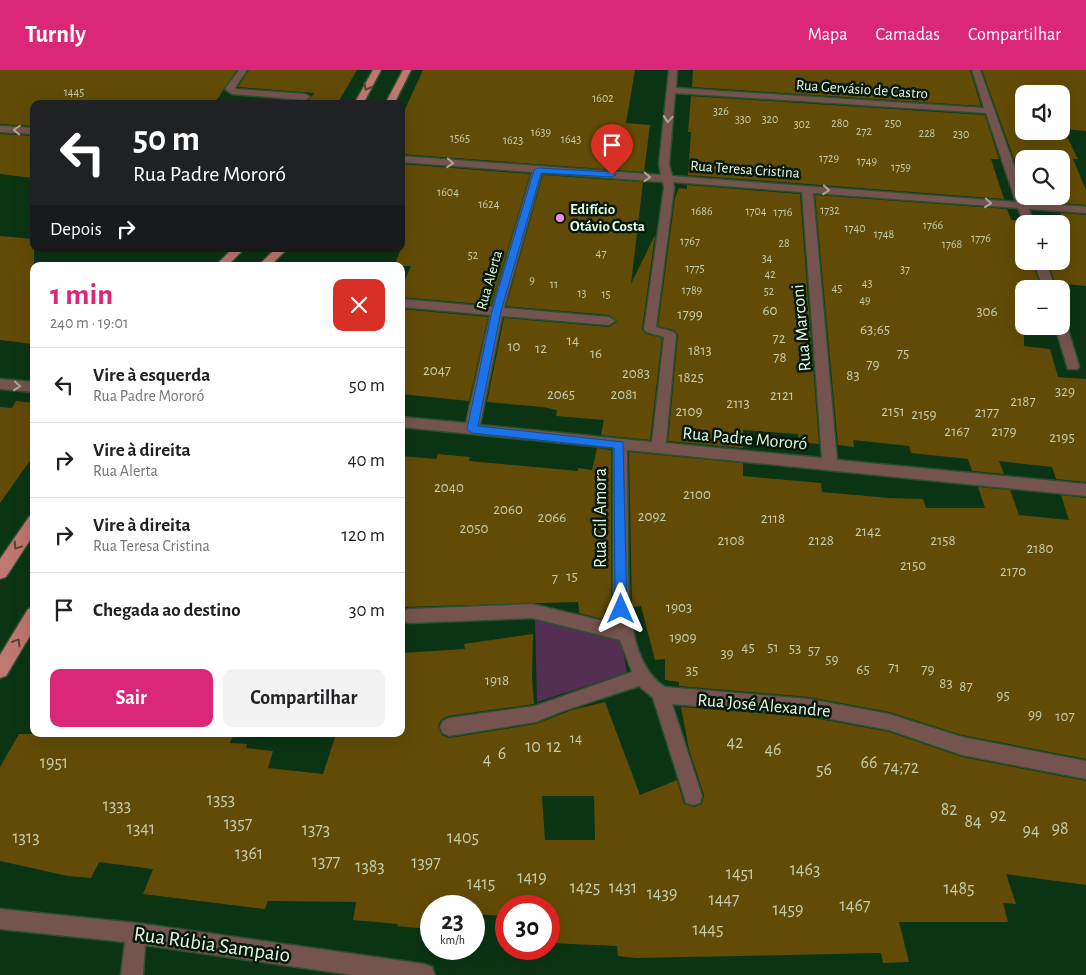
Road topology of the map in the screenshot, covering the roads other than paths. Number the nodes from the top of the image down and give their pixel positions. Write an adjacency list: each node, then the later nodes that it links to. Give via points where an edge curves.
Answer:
1 (243, 70): 7 (street, via 230,88 235,92)
2 (377, 70): 8 (main road, one-way to 8)
3 (407, 70): 9 (main road)
4 (673, 70): 6 (street)
5 (976, 70): 10 (street)
6 (670, 90): 10 (street, Rua Gervásio de Castro); 15 (street, one-way to 15, via 664,164)
7 (305, 97)
8 (360, 100)
9 (391, 100)
10 (991, 111): 17 (street)
11 (0, 129): 12 (street, one-way to 11)
12 (30, 131)
13 (405, 159): 14 (street, Rua Teresa Cristina, one-way to 14)
14 (538, 170): 15 (street, Rua Teresa Cristina, one-way to 15); 25 (street, Rua Alerta)
15 (668, 178): 16 (street, Rua Teresa Cristina); 34 (street, via 670,188 650,330 670,335)
16 (807, 188): 17 (street, Rua Teresa Cristina, one-way to 17); 35 (street, Rua Marconi)
17 (1023, 206): 18 (street, Rua Teresa Cristina); 19 (street)
18 (1086, 210)
19 (1026, 215)
20 (235, 252): 22 (main road)
21 (278, 252): 23 (main road)
22 (225, 262)
23 (268, 262)
24 (405, 303): 25 (street)
25 (497, 311): 26 (street); 32 (street, Rua Alerta)
26 (608, 321)
27 (1063, 335): 28 (street)
28 (1073, 366)
29 (0, 384): 30 (street, one-way to 30)
30 (30, 387)
31 (405, 422): 32 (street, Rua Padre Mororó)
32 (472, 429): 33 (street, Rua Padre Mororó)
33 (620, 445): 34 (street, Rua Padre Mororó); 41 (street, Rua Gil Amora, via 621,609)
34 (658, 449): 35 (street, Rua Padre Mororó)
35 (830, 464): 36 (street, Rua Padre Mororó)
36 (1086, 490)
37 (30, 527): 38 (main road, one-way to 38)
38 (0, 572)
39 (408, 616): 41 (street, via 532,611)
40 (30, 621): 42 (main road, one-way to 40)
41 (626, 634): 43 (street, Rua Gil Amora)
42 (0, 670)
43 (642, 677): 44 (street); 45 (street, via 536,714)
44 (660, 694): 46 (street, Rua José Alexandre, via 809,707 889,722 962,746); 47 (street)
45 (449, 727)
46 (1086, 770)
47 (693, 796)
48 (0, 919): 49 (street, Rua Rúbia Sampaio)
49 (136, 933): 50 (street); 51 (street, Rua Rúbia Sampaio)
50 (132, 975)
51 (424, 975)

